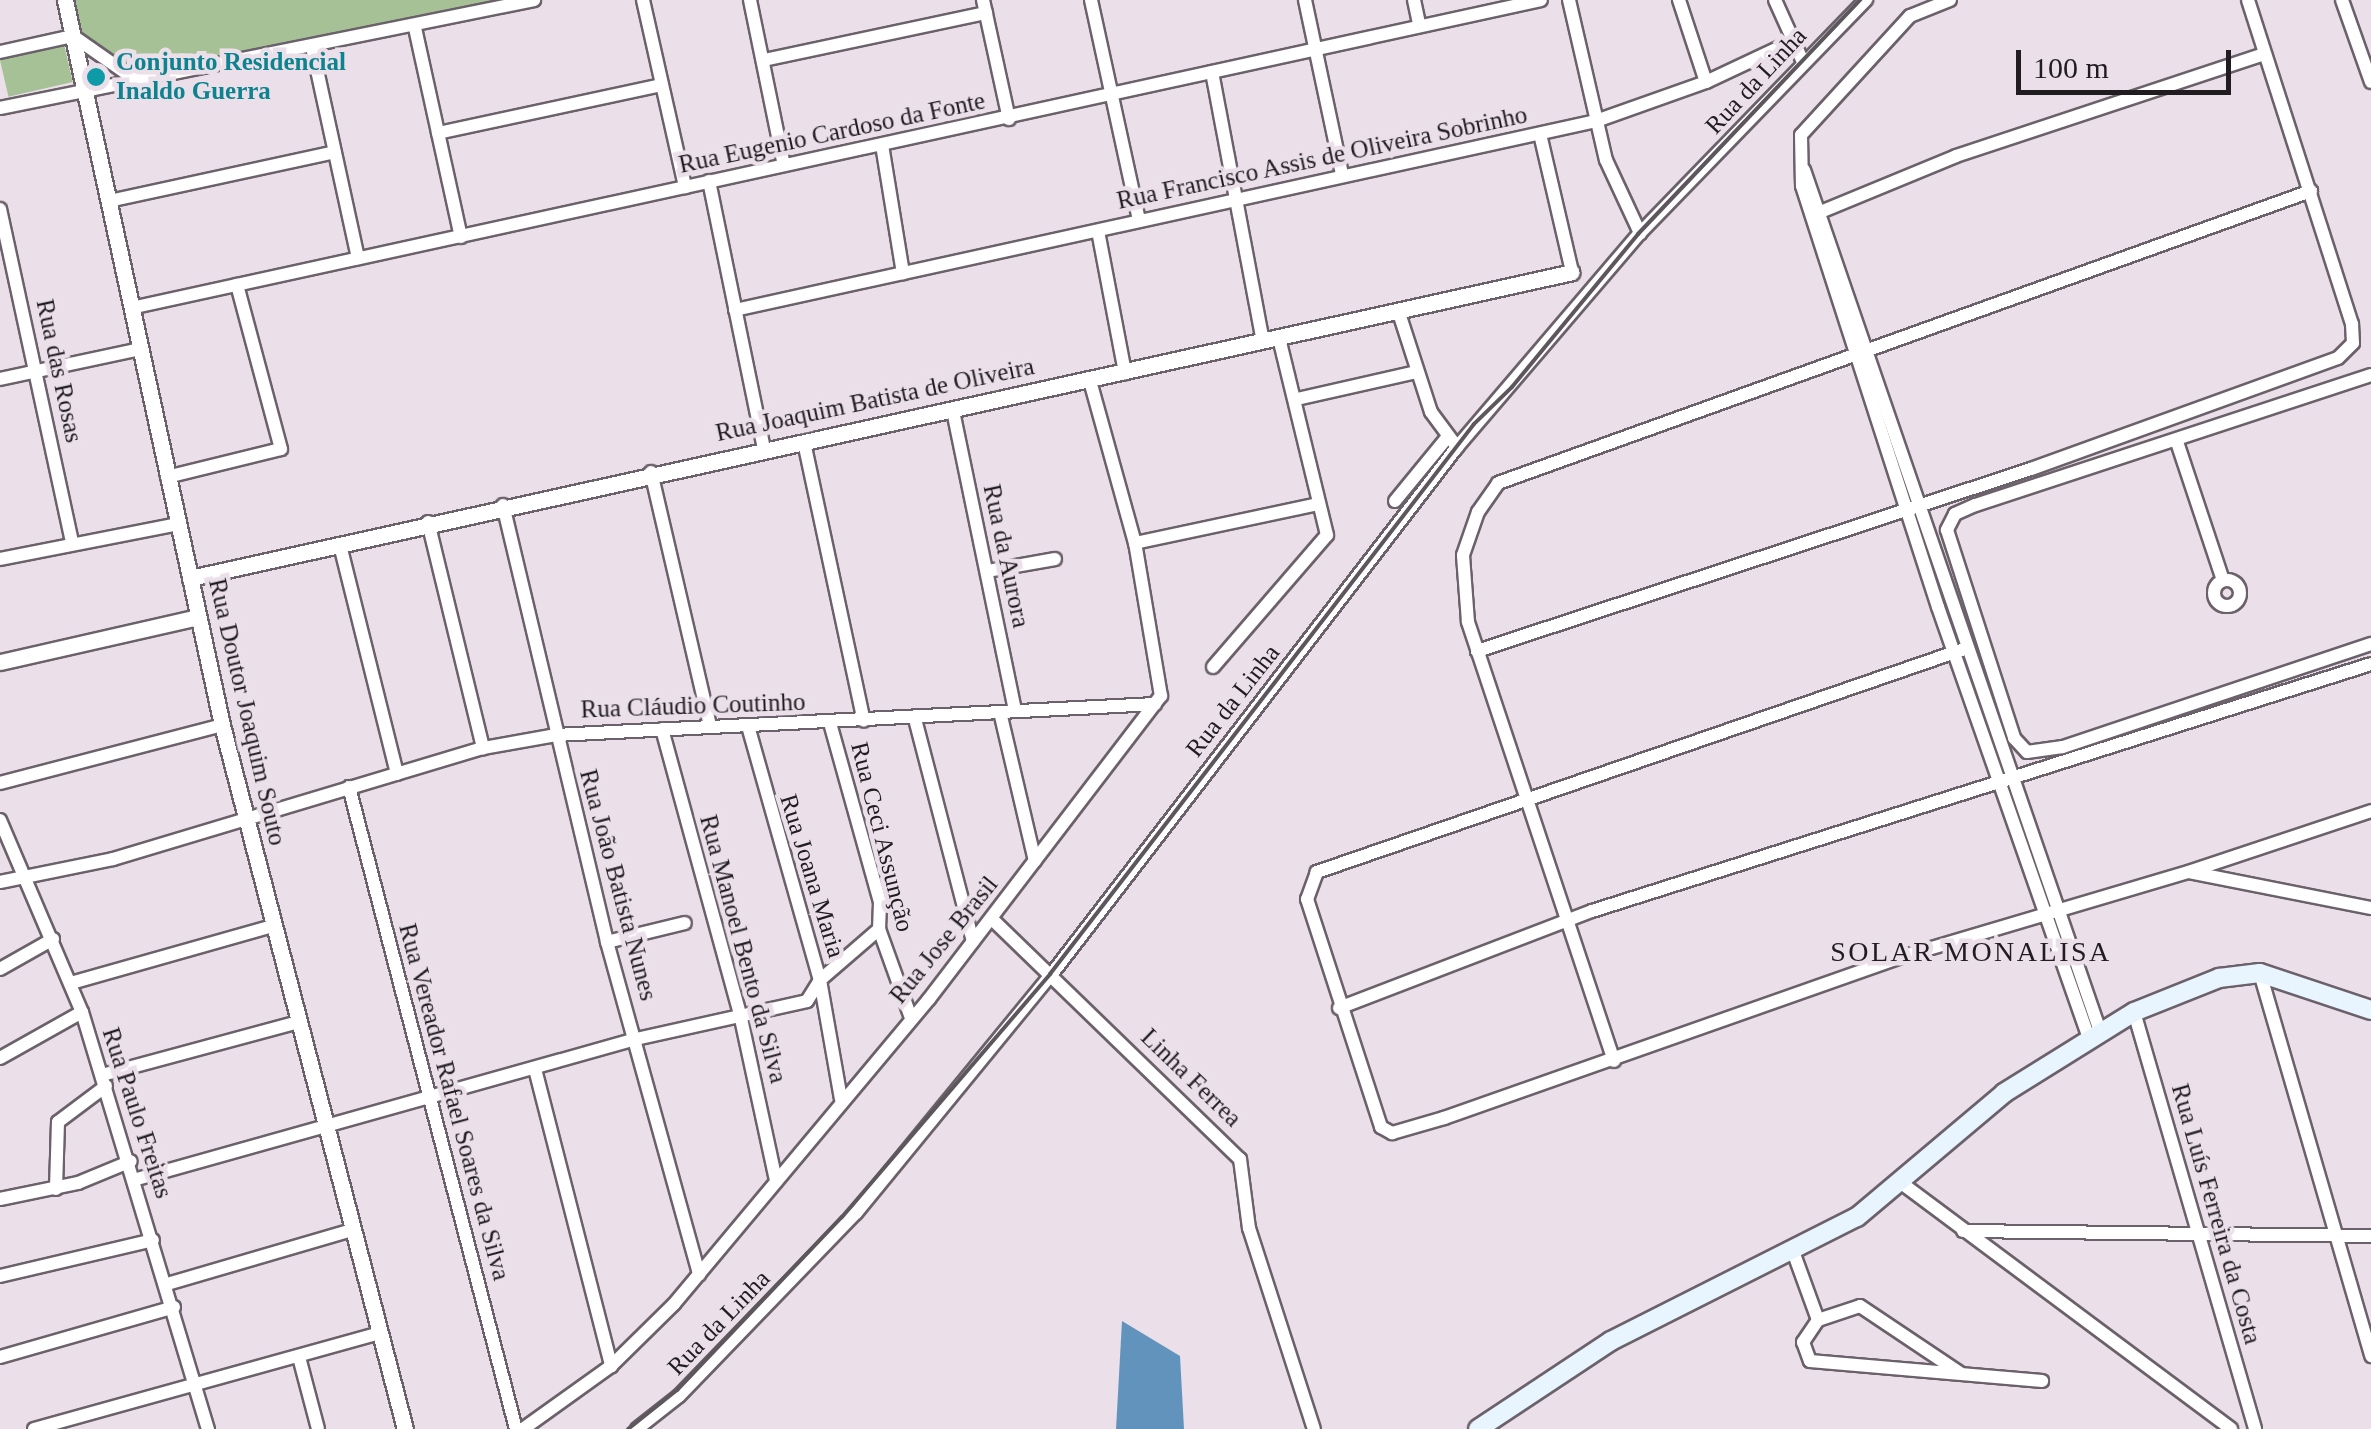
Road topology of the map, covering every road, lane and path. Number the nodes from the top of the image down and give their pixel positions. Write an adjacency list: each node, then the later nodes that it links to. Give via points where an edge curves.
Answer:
1 (65, 0): 19 (street, Rua Doutor Joaquim Souto)
2 (534, 0): 18 (street)
3 (643, 0): 32 (street)
4 (750, 0): 26 (street)
5 (1091, 0): 33 (street)
6 (1305, 0): 21 (street)
7 (1414, 0): 17 (street)
8 (1541, 0): 17 (street, Rua Eugenio Cardoso da Fonte)
9 (1569, 0): 37 (street)
10 (1680, 0): 29 (street)
11 (1775, 0): 20 (street)
12 (1866, 0): 27 (street, Rua da Linha)
13 (1950, 0): 50 (street, via 1910,16 1801,135 1800,164)
14 (2248, 0): 24 (street)
15 (2342, 0): 25 (street)
16 (985, 6): 26 (street); 36 (street)
17 (1419, 24): 21 (street, Rua Eugenio Cardoso da Fonte)
18 (415, 28): 22 (street); 38 (street)
19 (73, 36): 23 (street); 31 (street, via 104,64); 34 (street, Rua Doutor Joaquim Souto)
20 (1791, 42): 27 (street); 29 (street, Rua Francisco Assis de Oliveira Sobrinho)
21 (1316, 47): 28 (street, Rua Eugenio Cardoso da Fonte); 43 (street)
22 (312, 48): 31 (street); 41 (street)
23 (0, 52)
24 (2265, 54): 46 (street); 50 (street, via 1956,156)
25 (2367, 57): 30 (street)
26 (764, 60): 42 (street)
27 (1803, 62): 53 (street, Rua da Linha)
28 (1212, 72): 33 (street, Rua Eugenio Cardoso da Fonte); 47 (street)
29 (1706, 82): 37 (street, Rua Francisco Assis de Oliveira Sobrinho)
30 (2371, 82)
31 (140, 83): 34 (street)
32 (661, 85): 38 (street); 45 (street)
33 (1111, 93): 36 (street, Rua Eugenio Cardoso da Fonte); 51 (street)
34 (84, 94): 35 (street); 48 (street, Rua Doutor Joaquim Souto)
35 (0, 108)
36 (1009, 119): 40 (street, Rua Eugenio Cardoso da Fonte)
37 (1596, 120): 39 (street, Rua Francisco Assis de Oliveira Sobrinho); 53 (street, via 1622,204)
38 (438, 133): 54 (street)
39 (1540, 134): 43 (street, Rua Francisco Assis de Oliveira Sobrinho); 57 (street)
40 (882, 145): 42 (street, Rua Eugenio Cardoso da Fonte); 58 (street)
41 (335, 152): 48 (street); 55 (street)
42 (784, 164): 44 (street, Rua Eugenio Cardoso da Fonte)
43 (1342, 174): 47 (street, Rua Francisco Assis de Oliveira Sobrinho)
44 (709, 182): 45 (street, Rua Eugenio Cardoso da Fonte); 61 (street)
45 (684, 187): 54 (street, Rua Eugenio Cardoso da Fonte)
46 (2311, 191): 65 (street); 83 (street, via 2352,324 2353,343 2338,358)
47 (1236, 195): 51 (street, Rua Francisco Assis de Oliveira Sobrinho); 63 (street)
48 (109, 201): 60 (street, Rua Doutor Joaquim Souto)
49 (0, 208): 56 (street, Rua das Rosas)
50 (1816, 213): 65 (street)
51 (1138, 220): 52 (street, Rua Francisco Assis de Oliveira Sobrinho)
52 (1098, 231): 58 (street, Rua Francisco Assis de Oliveira Sobrinho); 67 (street)
53 (1640, 232): 76 (street, Rua da Linha)
54 (461, 237): 55 (street, Rua Eugenio Cardoso da Fonte)
55 (358, 258): 59 (street, Rua Eugenio Cardoso da Fonte)
56 (6, 264): 66 (street, Rua das Rosas)
57 (1572, 272): 62 (street, Rua Joaquim Batista de Oliveira)
58 (903, 273): 61 (street, Rua Francisco Assis de Oliveira Sobrinho)
59 (237, 285): 60 (street, Rua Eugenio Cardoso da Fonte); 79 (street, via 278,451)
60 (131, 308): 64 (street, Rua Doutor Joaquim Souto)
61 (735, 310): 77 (street)
62 (1399, 313): 63 (street, Rua Joaquim Batista de Oliveira); 68 (street)
63 (1272, 340): 67 (street, Rua Joaquim Batista de Oliveira); 72 (street)
64 (140, 349): 66 (street); 79 (street, Rua Doutor Joaquim Souto)
65 (1861, 350): 83 (street); 96 (street, via 1498,483 1478,512 1463,556)
66 (37, 371): 70 (street); 86 (street, Rua das Rosas)
67 (1125, 372): 71 (street, Rua Joaquim Batista de Oliveira)
68 (1417, 372): 72 (street); 76 (street)
69 (2371, 376): 75 (street)
70 (0, 378)
71 (1090, 381): 73 (street, Rua Joaquim Batista de Oliveira); 87 (street)
72 (1297, 399): 81 (street)
73 (953, 411): 74 (street, Rua Joaquim Batista de Oliveira); 91 (street, Rua da Aurora)
74 (804, 442): 77 (street, Rua Joaquim Batista de Oliveira); 105 (street, Rua Ceci Assunção)
75 (2178, 442): 93 (street); 95 (street, via 1975,505 1950,520 1948,536 2019,746 2030,753 2063,747)
76 (1451, 443): 80 (street); 137 (street, Rua da Linha)
77 (764, 450): 78 (street, Rua Joaquim Batista de Oliveira)
78 (651, 472): 82 (street, Rua Joaquim Batista de Oliveira); 108 (street)
79 (168, 477): 85 (street, Rua Doutor Joaquim Souto)
80 (1395, 501)
81 (1319, 504): 87 (street); 100 (street, via 1324,543)
82 (503, 505): 84 (street, Rua Joaquim Batista de Oliveira); 111 (street, Rua João Batista Nunes)
83 (1912, 506): 96 (street); 97 (street)
84 (428, 522): 88 (street, Rua Joaquim Batista de Oliveira); 112 (street)
85 (178, 524): 86 (street); 92 (street, Rua Doutor Joaquim Souto)
86 (72, 543): 89 (street)
87 (1134, 543): 101 (street, via 1162,690)
88 (340, 545): 92 (street, Rua Joaquim Batista de Oliveira); 113 (street)
89 (0, 559)
90 (1055, 559): 91 (street)
91 (986, 571): 102 (street, Rua da Aurora)
92 (190, 578): 94 (street, Rua Doutor Joaquim Souto)
93 (2223, 580)
94 (198, 617): 98 (street); 107 (street, Rua Doutor Joaquim Souto)
95 (2371, 644)
96 (1477, 651): 117 (street)
97 (1961, 651): 114 (street); 117 (street)
98 (0, 662)
99 (2371, 664): 114 (street)
100 (1213, 667)
101 (1155, 704): 102 (street, Rua Cláudio Coutinho); 121 (street, Rua Jose Brasil)
102 (1015, 710): 103 (street, Rua Cláudio Coutinho)
103 (1000, 712): 104 (street, Rua Cláudio Coutinho); 121 (street)
104 (915, 719): 105 (street, Rua Cláudio Coutinho); 134 (street)
105 (864, 720): 106 (street, Rua Cláudio Coutinho)
106 (830, 723): 109 (street, Rua Cláudio Coutinho); 131 (street, Rua Ceci Assunção, via 880,902)
107 (222, 725): 115 (street); 120 (street, Rua Doutor Joaquim Souto)
108 (710, 726): 109 (street, Rua Cláudio Coutinho); 110 (street, Rua Cláudio Coutinho)
109 (748, 726): 138 (street, Rua Joana Maria)
110 (662, 729): 111 (street, Rua Cláudio Coutinho); 144 (street, Rua Manoel Bento da Silva)
111 (556, 735): 112 (street, Rua Cláudio Coutinho); 133 (street, Rua João Batista Nunes)
112 (483, 748): 113 (street, Rua Cláudio Coutinho)
113 (397, 774): 116 (street, Rua Cláudio Coutinho)
114 (2006, 781): 126 (street); 128 (street)
115 (0, 783)
116 (348, 787): 120 (street, Rua Cláudio Coutinho); 154 (street, Rua Vereador Rafael Soares da Silva)
117 (1526, 799): 128 (street); 140 (street, via 1317,872 1306,899)
118 (2371, 812): 122 (street)
119 (0, 820): 123 (street, Rua Paulo Freitas)
120 (245, 821): 123 (street, Rua Cláudio Coutinho); 130 (street, Rua Doutor Joaquim Souto)
121 (1035, 861): 127 (street, Rua Jose Brasil)
122 (2189, 872): 125 (street); 126 (street)
123 (28, 874): 124 (street, Rua Cláudio Coutinho); 132 (street, Rua Paulo Freitas)
124 (0, 882)
125 (2371, 908)
126 (2053, 915): 147 (street); 150 (street, via 1908,955)
127 (992, 919): 134 (street, Rua Jose Brasil); 137 (street, Linha Ferrea)
128 (1570, 920): 140 (street); 150 (street)
129 (685, 923): 133 (street)
130 (273, 926): 139 (street); 146 (street, Rua Doutor Joaquim Souto)
131 (879, 928): 138 (street); 145 (street, Rua Ceci Assunção)
132 (52, 939): 135 (street); 139 (street, Rua Paulo Freitas)
133 (607, 942): 148 (street, Rua João Batista Nunes)
134 (973, 942): 145 (street, Rua Jose Brasil)
135 (0, 968)
136 (2260, 973): 141 (main road); 143 (main road, via 2219,978); 166 (street)
137 (1050, 975): 187 (street, Rua da Linha, via 856,1214 679,1396); 188 (street, Linha Ferrea, via 1240,1159 1250,1228)
138 (820, 980): 144 (street, via 806,1001); 153 (street, Rua Joana Maria)
139 (70, 983): 142 (street, Rua Paulo Freitas)
140 (1339, 1008): 150 (street, via 1380,1127 1392,1133)
141 (2371, 1010)
142 (82, 1012): 149 (street); 152 (street, Rua Paulo Freitas)
143 (2134, 1012): 147 (main road); 164 (street, Rua Luís Ferreira da Costa)
144 (740, 1014): 148 (street); 158 (street, Rua Manoel Bento da Silva)
145 (911, 1018): 153 (street, Rua Jose Brasil)
146 (299, 1022): 152 (street); 155 (street, Rua Doutor Joaquim Souto)
147 (2094, 1034): 159 (main road, via 2004,1093)
148 (636, 1039): 151 (street); 169 (street, Rua João Batista Nunes)
149 (0, 1058)
150 (1614, 1061)
151 (535, 1068): 154 (street); 178 (street)
152 (104, 1080): 156 (street, Rua Paulo Freitas); 160 (street, via 58,1122)
153 (841, 1098): 158 (street, Rua Jose Brasil)
154 (430, 1100): 155 (street); 186 (street, Rua Vereador Rafael Soares da Silva)
155 (328, 1125): 157 (street); 162 (street, Rua Doutor Joaquim Souto)
156 (131, 1161): 157 (street, Rua Paulo Freitas); 160 (street)
157 (137, 1178): 167 (street, Rua Paulo Freitas)
158 (776, 1180): 169 (street, Rua Jose Brasil)
159 (1900, 1182): 163 (street); 168 (main road)
160 (56, 1189): 161 (street)
161 (0, 1199)
162 (352, 1230): 171 (street); 174 (street, Rua Doutor Joaquim Souto)
163 (1961, 1231): 164 (street); 190 (street)
164 (2200, 1234): 166 (street); 191 (street, Rua Luís Ferreira da Costa)
165 (2371, 1236): 166 (street)
166 (2336, 1239): 175 (street)
167 (153, 1240): 170 (street); 171 (street, Rua Paulo Freitas)
168 (1794, 1254): 173 (street); 189 (main road, via 1611,1341)
169 (698, 1274): 178 (street, Rua Jose Brasil)
170 (0, 1276)
171 (167, 1284): 172 (street, Rua Paulo Freitas)
172 (174, 1307): 176 (street); 181 (street, Rua Paulo Freitas)
173 (1818, 1320): 179 (street, via 1860,1306); 179 (street, via 1803,1342 1817,1365)
174 (380, 1333): 177 (street); 185 (street, Rua Doutor Joaquim Souto)
175 (2371, 1356)
176 (0, 1357)
177 (299, 1357): 181 (street); 184 (street)
178 (611, 1366): 186 (street, Rua Jose Brasil)
179 (1962, 1374): 180 (street)
180 (2042, 1381)
181 (197, 1384): 182 (street); 183 (street, Rua Paulo Freitas)
182 (34, 1429)
183 (208, 1429)
184 (318, 1429)
185 (405, 1429)
186 (520, 1429)
187 (637, 1429)
188 (1314, 1429)
189 (1478, 1429)
190 (2231, 1429)
191 (2254, 1429)

